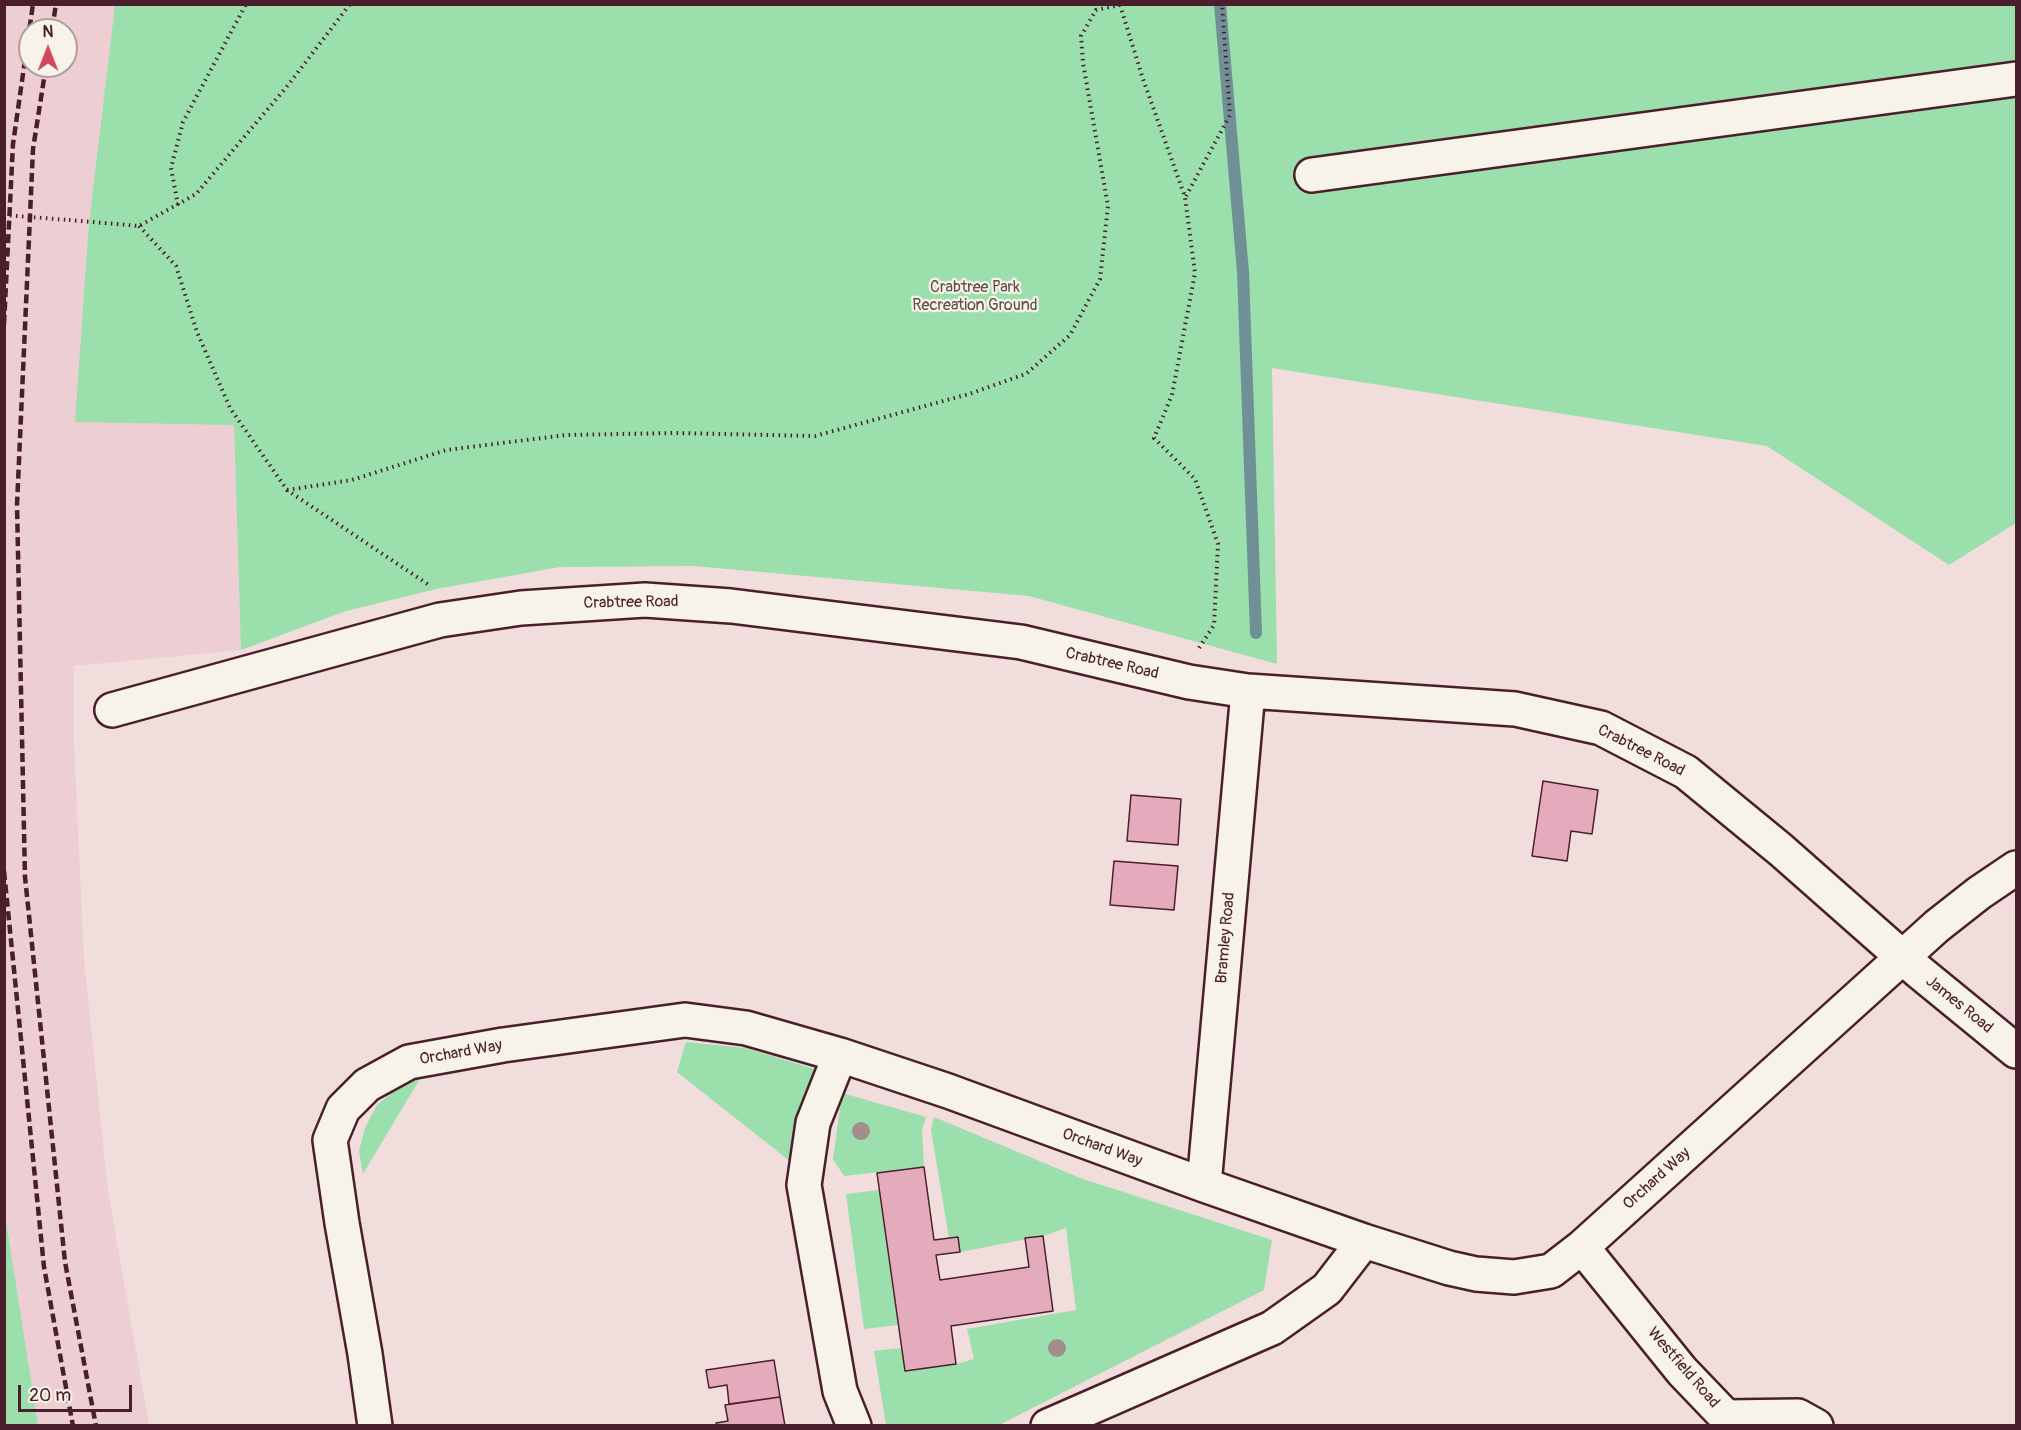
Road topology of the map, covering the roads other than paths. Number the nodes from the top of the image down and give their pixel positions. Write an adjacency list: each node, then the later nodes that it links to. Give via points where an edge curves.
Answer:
1 (2016, 79): 2 (street)
2 (1312, 175)
3 (1248, 691): 4 (street, Crabtree Road, via 1189,682 1021,642 731,606 645,600 521,608 440,620); 6 (street, Crabtree Road, via 1515,709 1601,728 1686,772); 9 (street, Bramley Road)
4 (112, 710)
5 (2016, 868): 6 (street, via 1937,926)
6 (1903, 957): 7 (street, James Road); 11 (street, Orchard Way)
7 (2016, 1052)
8 (840, 1055): 9 (street, Orchard Way, via 948,1090); 13 (street, Orchard Way, via 746,1028 685,1020 410,1062 367,1085 343,1110 330,1140); 14 (street, via 813,1123 804,1185 840,1391)
9 (1204, 1185): 10 (street, Orchard Way)
10 (1364, 1241): 11 (street, Orchard Way, via 1449,1268 1514,1277 1551,1271); 15 (street, via 1327,1289 1272,1328)
11 (1582, 1247): 12 (street, Westfield Road)
12 (1724, 1421): 16 (street, Westfield Road, via 1798,1416)
13 (375, 1425)
14 (854, 1425)
15 (1048, 1425)
16 (1816, 1425)

